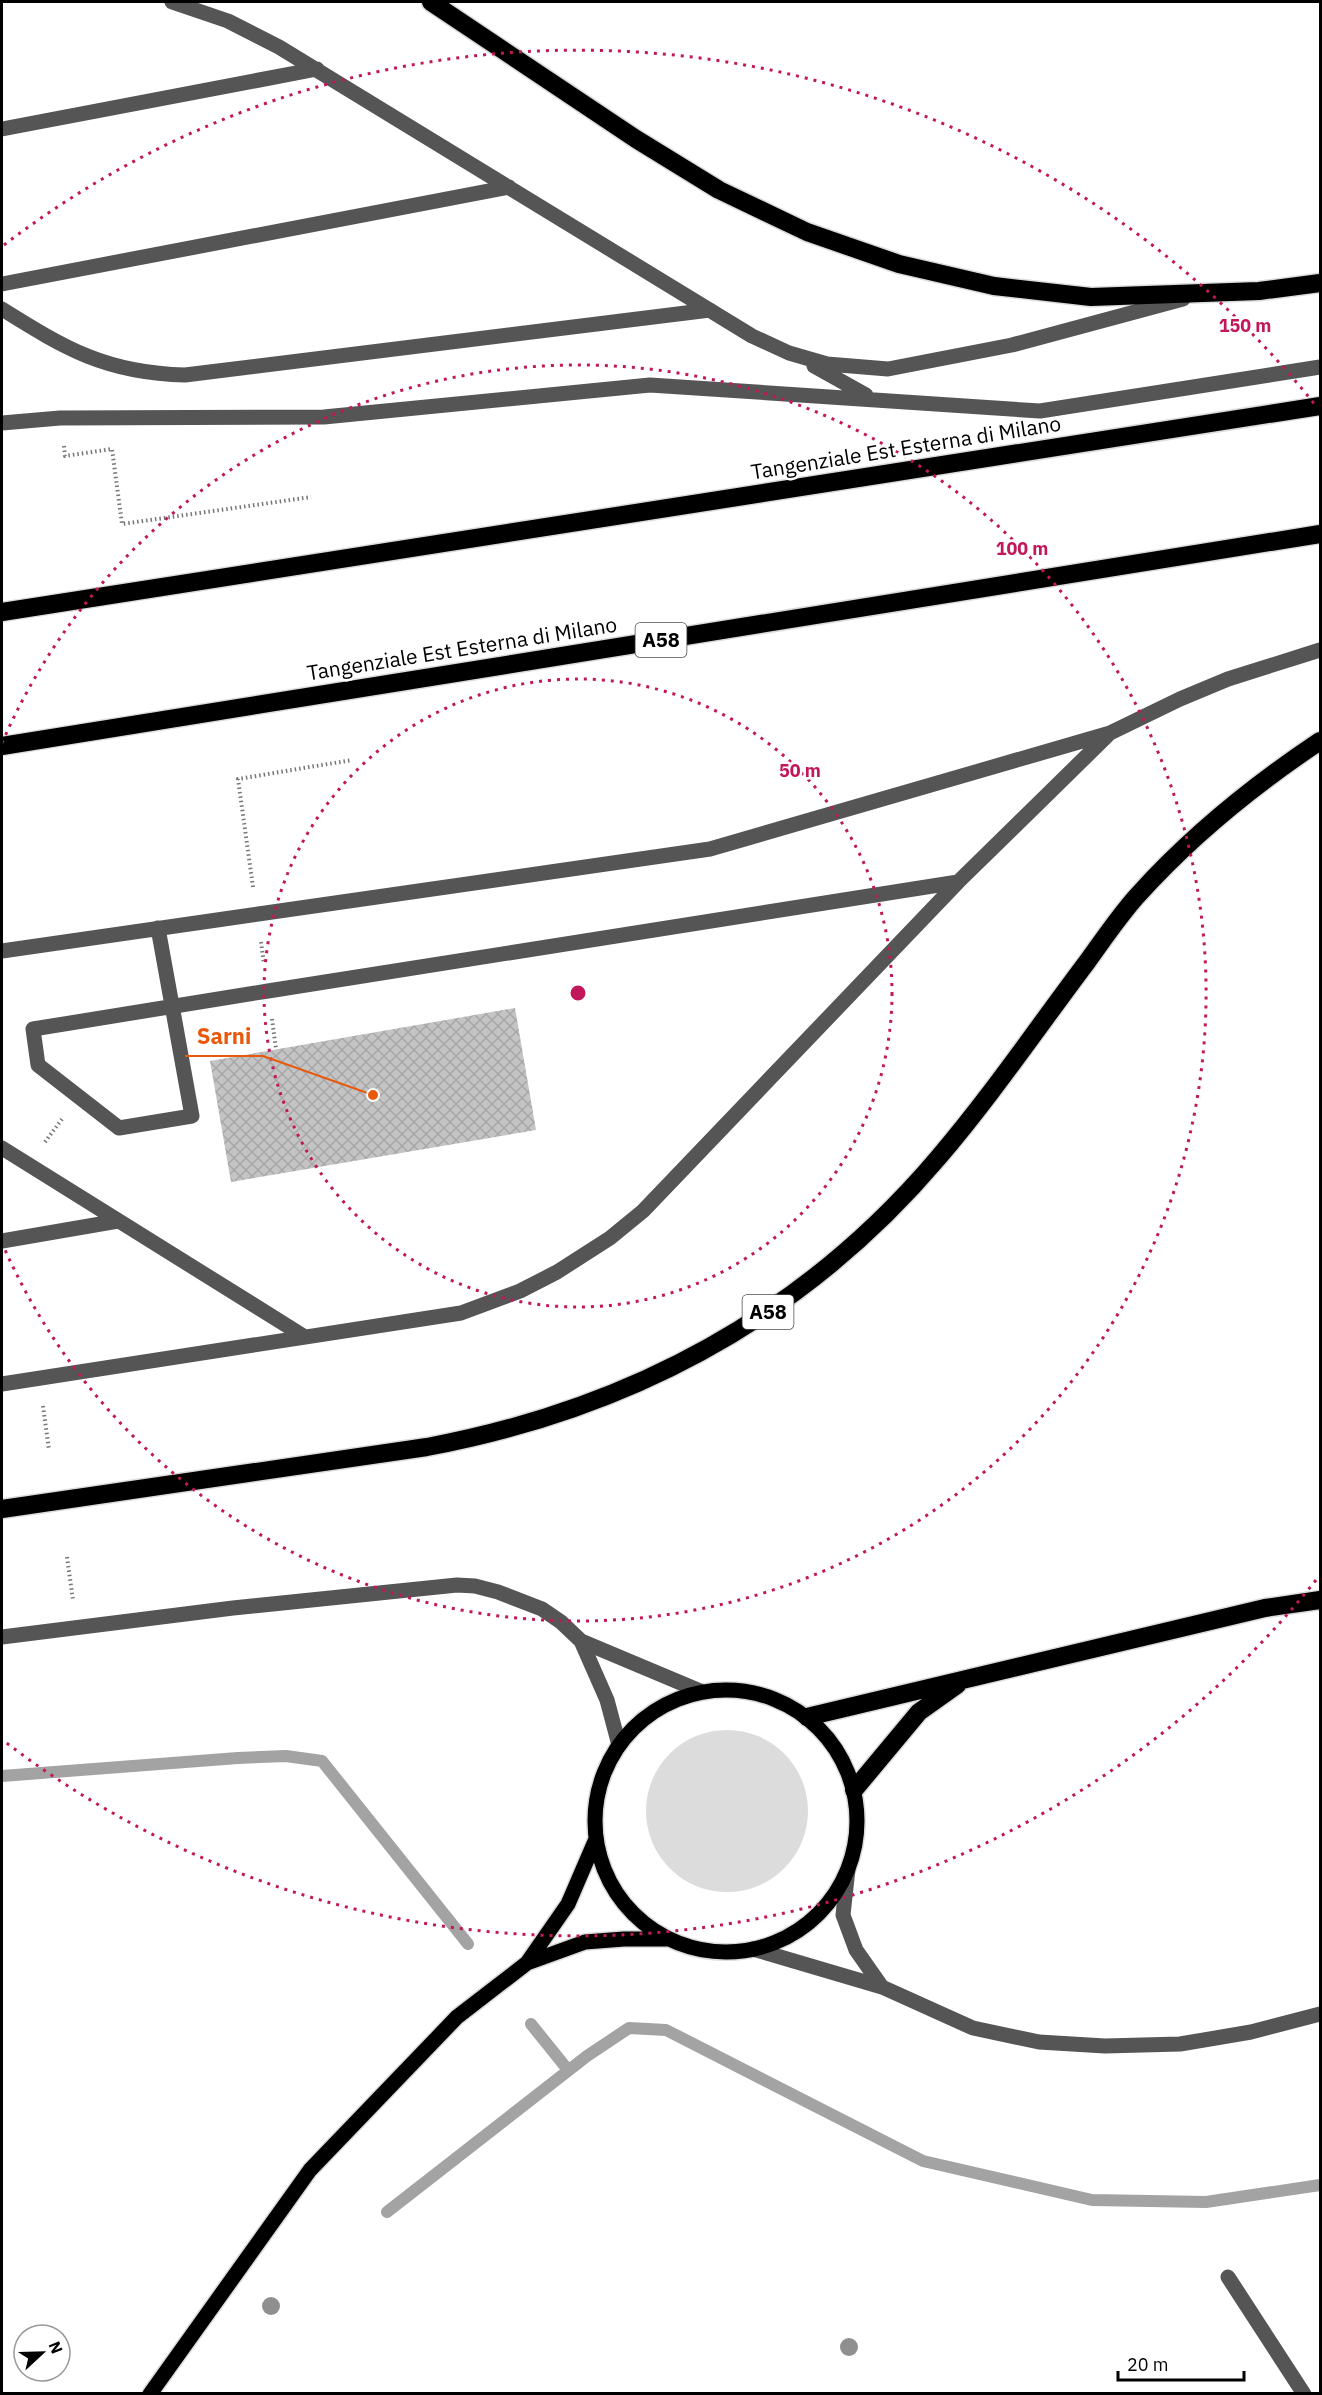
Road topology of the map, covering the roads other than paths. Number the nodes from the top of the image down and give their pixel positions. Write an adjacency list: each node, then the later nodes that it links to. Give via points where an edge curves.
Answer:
1 (172, 2): 3 (lane, via 228,21)
2 (430, 2): 8 (highway, via 702,180 763,212 852,249 946,277 1042,293 1091,297)
3 (317, 69): 4 (lane); 5 (lane)
4 (2, 129)
5 (509, 187): 7 (lane); 10 (lane)
6 (1320, 283): 8 (highway, via 1259,291)
7 (2, 284)
8 (1209, 291): 11 (lane, via 1012,345 908,367 847,368)
9 (2, 309): 10 (lane, via 67,349 95,361 147,373 185,375)
10 (710, 310): 11 (lane, via 752,336)
11 (795, 355): 13 (lane)
12 (1320, 366): 13 (lane, via 1040,411)
13 (872, 398): 15 (lane, via 650,385 324,417 60,418)
14 (1320, 406): 17 (highway, Tangenziale Est Esterna di Milano)
15 (2, 423)
16 (1320, 534): 21 (highway, Tangenziale Est Esterna di Milano / A58)
17 (2, 612)
18 (1320, 650): 19 (lane, via 1220,683)
19 (1110, 733): 22 (lane); 23 (lane, via 710,849)
20 (1320, 741): 31 (highway, A58, via 1221,817 1135,898 960,1131 898,1203 828,1268 724,1340 610,1396 551,1418 490,1434 427,1447)
21 (2, 746)
22 (958, 882): 25 (lane); 29 (lane, via 643,1211 610,1238 548,1277 471,1310)
23 (158, 928): 24 (lane); 25 (lane)
24 (2, 951)
25 (172, 1006): 25 (lane, via 192,1116 120,1128 38,1065 33,1029)
26 (2, 1148): 27 (lane)
27 (118, 1221): 28 (lane); 29 (lane)
28 (2, 1241)
29 (305, 1337): 30 (lane)
30 (2, 1384)
31 (2, 1509)
32 (1320, 1587): 34 (highway)
33 (1320, 1600): 34 (highway)
34 (1265, 1608): 37 (highway)
35 (2, 1638): 36 (lane, via 233,1608 457,1585 498,1592 542,1609)
36 (581, 1641): 38 (lane); 40 (lane, via 607,1700)
37 (966, 1679): 39 (highway); 41 (highway, via 919,1712)
38 (700, 1692): 39 (main road, via 729,1689 757,1693 784,1702); 40 (main road, via 660,1707 638,1723)
39 (807, 1717): 41 (main road, via 835,1748)
40 (619, 1745): 42 (main road, via 601,1783)
41 (854, 1790): 43 (main road, via 856,1841)
42 (596, 1839): 44 (main road, via 603,1867 625,1904); 46 (main road, via 568,1904)
43 (848, 1869): 45 (main road, via 833,1897 810,1921 784,1939); 47 (lane, via 843,1915 856,1950)
44 (670, 1939): 45 (main road, via 710,1951); 46 (main road, via 585,1942)
45 (753, 1949): 47 (lane)
46 (527, 1963): 50 (main road, via 457,2017 310,2170)
47 (882, 1987): 48 (lane, via 972,2028 1038,2042 1105,2046 1180,2044 1251,2032)
48 (1320, 2014)
49 (1228, 2277): 51 (lane)
50 (150, 2394)
51 (1304, 2394)

